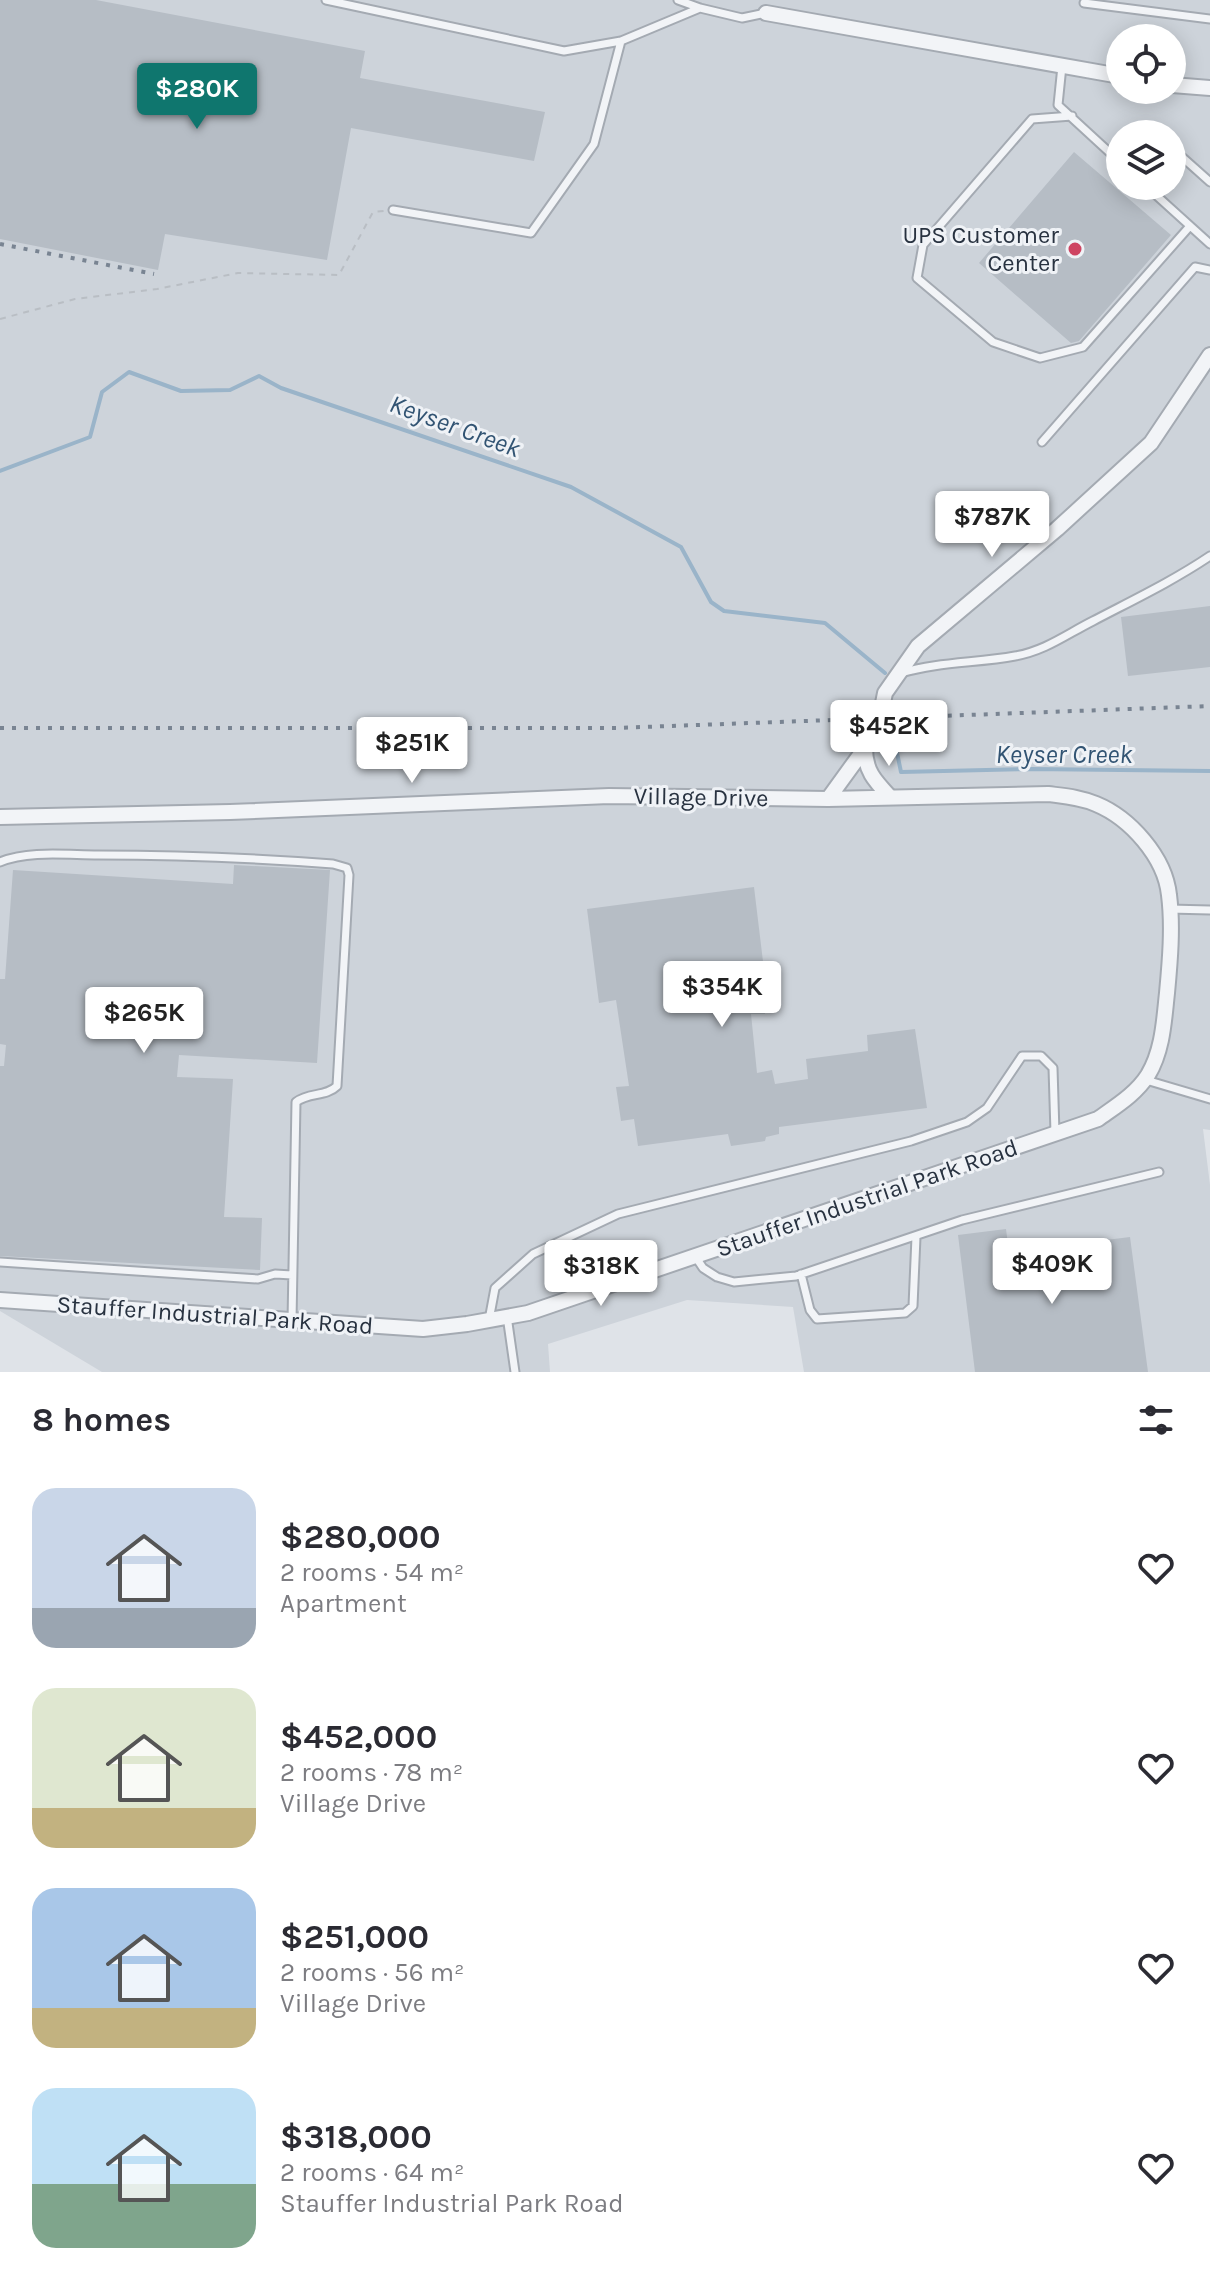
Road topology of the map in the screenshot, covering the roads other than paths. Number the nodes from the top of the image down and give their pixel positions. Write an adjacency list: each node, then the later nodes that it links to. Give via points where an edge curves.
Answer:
1 (326, 0): 7 (lane, via 564,51)
2 (678, 0): 4 (lane)
3 (1084, 3): 6 (lane)
4 (700, 8): 5 (lane, via 742,18); 7 (lane)
5 (766, 13): 8 (street)
6 (1210, 19)
7 (621, 41): 17 (lane, via 594,144 531,233)
8 (1062, 66): 9 (street); 12 (lane, via 1058,105)
9 (1106, 74)
10 (1186, 86): 11 (street)
11 (1210, 88)
12 (1072, 116): 13 (lane); 18 (lane, via 1032,119 923,245 917,278 993,342 1040,358 1083,347)
13 (1106, 149)
14 (1186, 161): 15 (lane)
15 (1210, 182)
16 (1161, 200): 18 (lane)
17 (393, 210)
18 (1190, 226): 19 (lane)
19 (1210, 244)
20 (1210, 270): 22 (lane, via 1195,267)
21 (1210, 355): 24 (street, via 1151,443 918,646)
22 (1042, 442)
23 (1210, 556): 24 (lane, via 1035,651)
24 (899, 673): 25 (street, via 885,693)
25 (865, 748): 26 (street, via 870,775); 27 (street)
26 (890, 797): 27 (street, Village Drive); 30 (street, Village Drive, via 1048,794 1097,804 1135,829 1151,851 1169,893)
27 (828, 799): 28 (street, Village Drive, via 609,796)
28 (0, 817)
29 (0, 862): 40 (lane, via 166,855 347,868 337,1086 296,1102)
30 (1169, 909): 31 (lane); 32 (street, Village Drive, via 1161,1044)
31 (1210, 910)
32 (1146, 1077): 33 (lane); 34 (street, Stauffer Industrial Park Road, via 1098,1119)
33 (1210, 1099)
34 (1055, 1135): 37 (street, Stauffer Industrial Park Road); 43 (lane, via 1053,1068 1041,1056 1022,1056 987,1108 967,1122 911,1141 618,1214 533,1254 495,1288)
35 (1159, 1172): 36 (lane, via 962,1220)
36 (916, 1237): 39 (lane); 39 (lane, via 913,1306 905,1313 817,1319)
37 (695, 1256): 39 (lane, via 703,1268 734,1282); 42 (street, Stauffer Industrial Park Road)
38 (0, 1262): 40 (lane, via 258,1279)
39 (801, 1274)
40 (292, 1275): 44 (lane)
41 (0, 1300): 44 (street, Stauffer Industrial Park Road)
42 (507, 1316): 43 (street, Stauffer Industrial Park Road); 45 (lane)
43 (489, 1320): 44 (street, Stauffer Industrial Park Road, via 423,1329)
44 (292, 1321)
45 (515, 1372)

